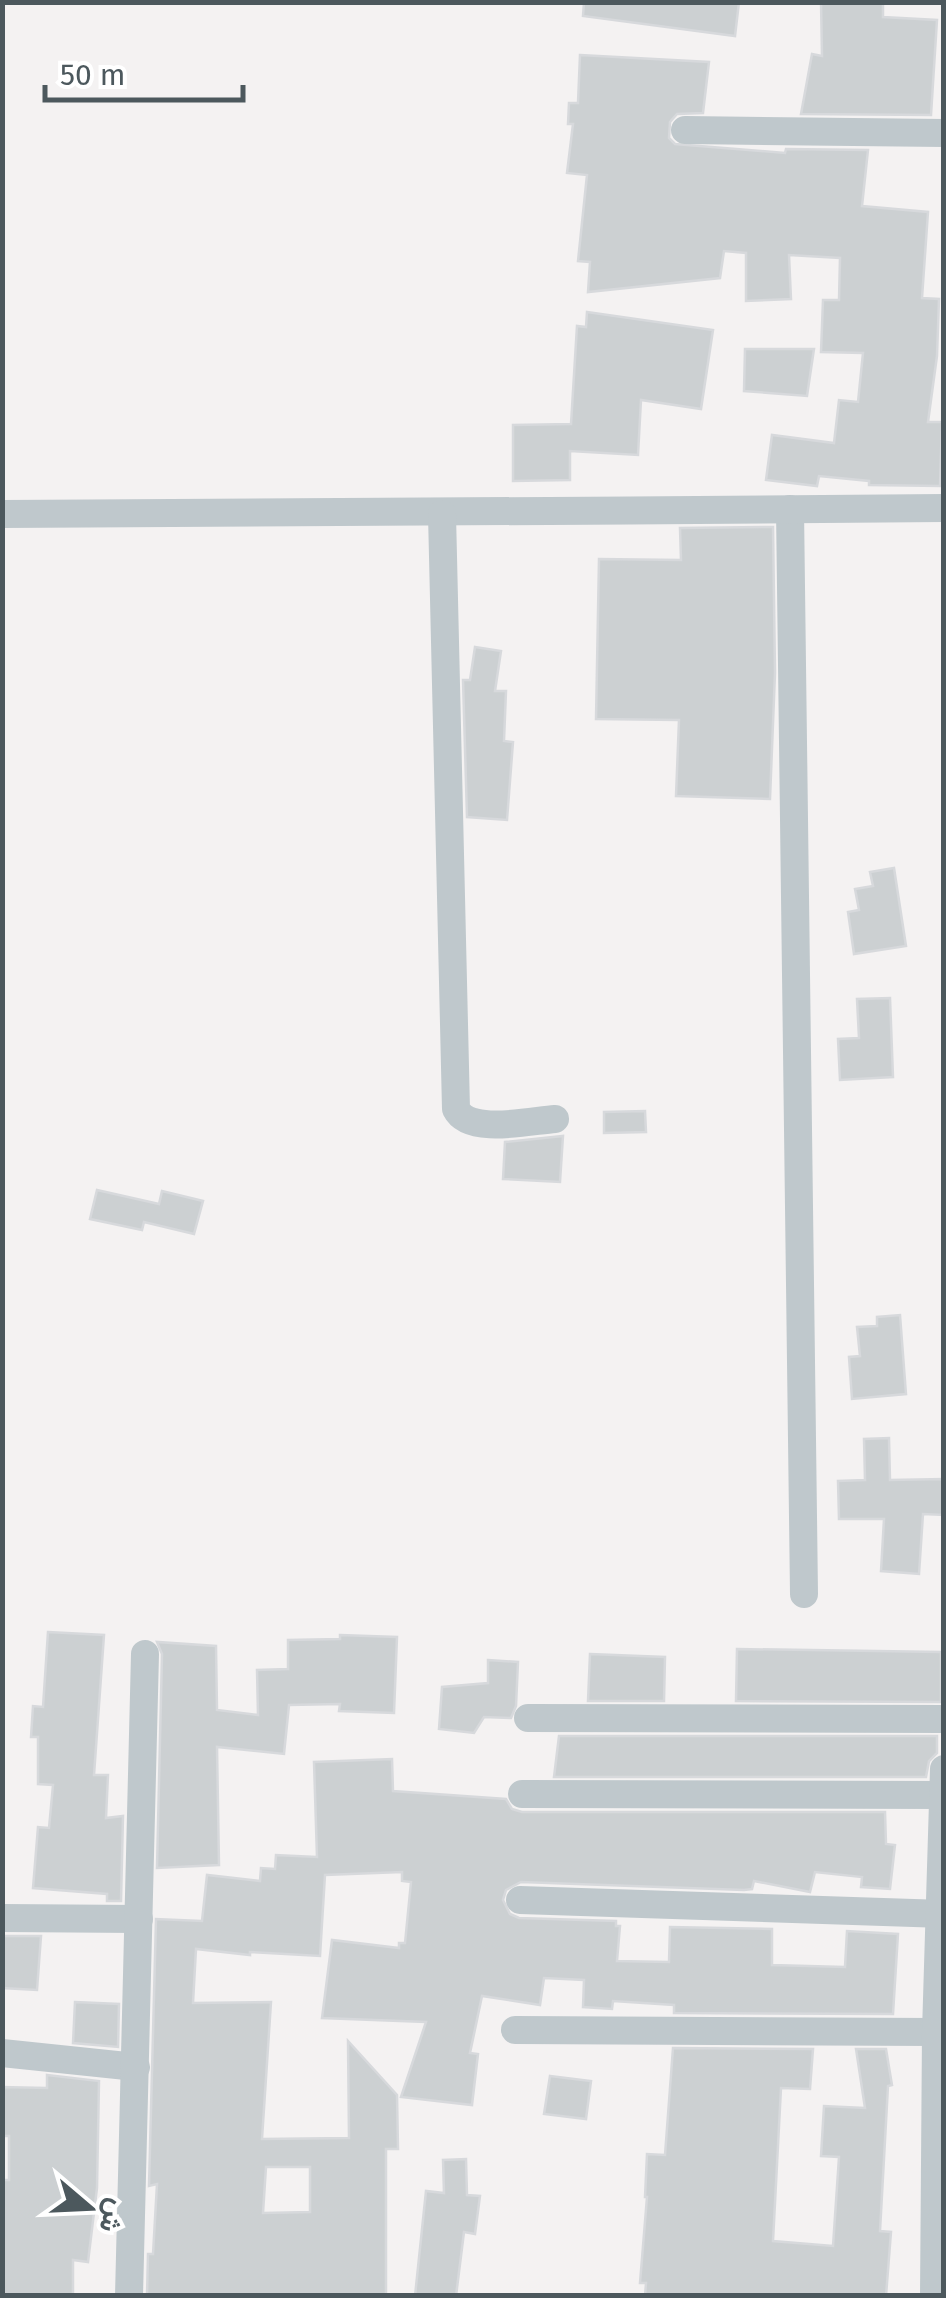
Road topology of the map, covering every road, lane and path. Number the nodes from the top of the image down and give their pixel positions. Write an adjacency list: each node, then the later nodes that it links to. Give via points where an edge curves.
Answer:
1 (685, 130): 2 (street)
2 (944, 132)
3 (944, 508): 4 (street)
4 (790, 509): 6 (street); 8 (street)
5 (2, 514): 6 (street)
6 (442, 514): 7 (street, via 456,1109 478,1125)
7 (555, 1119)
8 (804, 1594)
9 (145, 1654): 18 (street)
10 (528, 1718): 11 (street)
11 (944, 1719)
12 (944, 1770): 14 (street)
13 (522, 1794): 14 (street)
14 (942, 1796): 16 (street)
15 (520, 1900): 16 (street)
16 (942, 1914): 20 (street)
17 (2, 1918): 18 (street)
18 (139, 1918): 22 (street)
19 (515, 2030): 20 (street)
20 (936, 2032): 23 (street)
21 (2, 2053): 22 (street)
22 (136, 2067): 24 (street)
23 (939, 2116): 25 (street)
24 (129, 2296)
25 (934, 2296)

